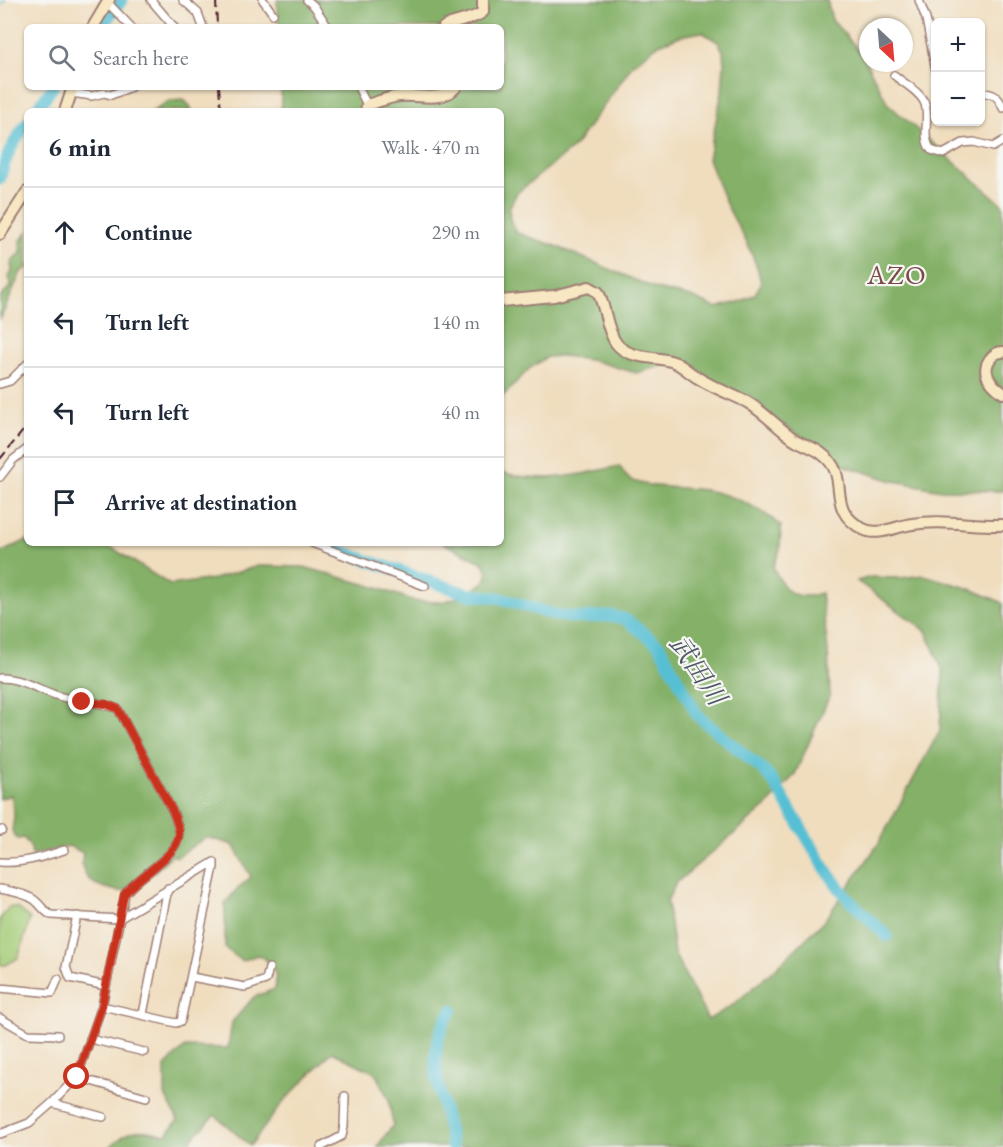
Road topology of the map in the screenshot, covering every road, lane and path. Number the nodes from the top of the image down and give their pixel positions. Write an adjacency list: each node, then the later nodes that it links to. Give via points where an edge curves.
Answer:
1 (151, 0): 11 (street)
2 (183, 0): 12 (street, via 198,13)
3 (263, 0): 8 (street)
4 (307, 0): 13 (street)
5 (483, 0): 14 (street, via 483,12 475,18)
6 (919, 0): 15 (street)
7 (108, 1): 9 (street); 10 (street)
8 (273, 14)
9 (95, 24)
10 (128, 24)
11 (171, 24)
12 (202, 24)
13 (326, 24)
14 (449, 24)
15 (931, 45)
16 (894, 75): 25 (street, via 925,104 926,139 931,150 943,154 963,143 993,147)
17 (72, 90): 18 (street, via 92,96); 22 (street)
18 (124, 90)
19 (359, 90): 23 (street)
20 (454, 90): 23 (street, via 442,96 400,96)
21 (985, 94): 24 (street, via 999,98)
22 (66, 108)
23 (367, 108)
24 (1003, 108)
25 (1003, 141)
26 (24, 197): 27 (street)
27 (0, 234)
28 (504, 301): 35 (street, via 554,296 589,287 598,292 617,344 628,353 675,362 719,390 749,403 797,441 821,452 837,472 840,504 846,516 863,529 879,532 930,522)
29 (1003, 352): 32 (street, via 992,356 986,372 989,381)
30 (24, 367): 31 (street, via 10,381)
31 (0, 384)
32 (1003, 393)
33 (24, 452): 34 (street)
34 (0, 477)
35 (1003, 525)
36 (320, 546): 37 (street)
37 (425, 586)
38 (0, 678): 44 (street, via 118,709 173,812 179,830 177,843 131,885 124,895)
39 (64, 850): 40 (street, via 12,864)
40 (0, 862)
41 (168, 888): 44 (street); 46 (street, via 214,862); 51 (street)
42 (0, 889): 43 (street, via 33,899 51,915)
43 (77, 916): 44 (street); 48 (street, via 66,967 70,978)
44 (119, 919): 48 (street)
45 (269, 968): 46 (street, via 266,980 245,987)
46 (191, 976): 51 (street, via 181,1022)
47 (58, 979): 49 (street, via 52,993)
48 (106, 986): 50 (street)
49 (0, 988)
50 (102, 1006): 51 (street); 54 (street)
51 (143, 1014)
52 (0, 1018): 53 (street, via 28,1034)
53 (58, 1035)
54 (90, 1039): 55 (street); 56 (street)
55 (144, 1052)
56 (77, 1077): 57 (street); 59 (street)
57 (146, 1096)
58 (345, 1096): 62 (street, via 342,1136)
59 (52, 1103): 60 (street); 61 (street, via 29,1123)
60 (103, 1117)
61 (0, 1134)
62 (321, 1147)

